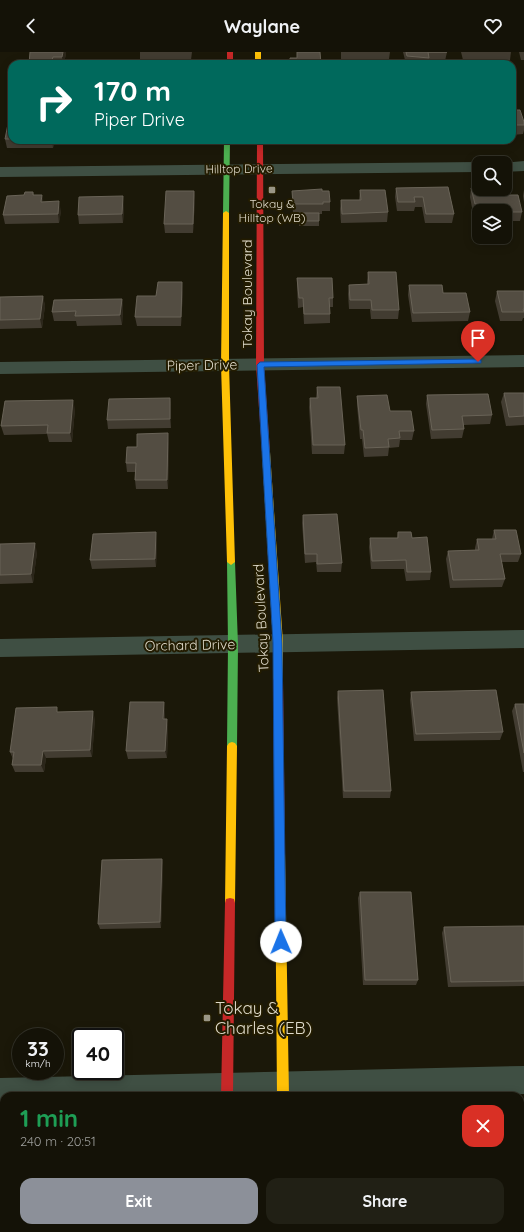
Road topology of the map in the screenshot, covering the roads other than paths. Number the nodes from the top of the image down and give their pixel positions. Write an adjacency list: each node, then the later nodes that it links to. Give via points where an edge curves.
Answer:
1 (227, 144): 7 (street, Tokay Boulevard)
2 (260, 144): 6 (street, Tokay Boulevard)
3 (524, 166): 5 (street)
4 (472, 167): 6 (street, Hilltop Drive)
5 (512, 167)
6 (260, 169): 7 (street, Hilltop Drive); 11 (street, Tokay Boulevard)
7 (226, 170): 8 (street, Hilltop Drive); 10 (street, Tokay Boulevard)
8 (0, 172)
9 (524, 361): 11 (street, Piper Drive)
10 (225, 365): 11 (street, Piper Drive); 12 (street, Piper Drive); 15 (street, Tokay Boulevard)
11 (260, 365): 14 (street, Tokay Boulevard)
12 (0, 368)
13 (524, 639): 14 (street, Orchard Drive)
14 (278, 643): 15 (street, Orchard Drive); 18 (street, Tokay Boulevard)
15 (233, 645): 16 (street, Orchard Drive); 19 (street, Tokay Boulevard)
16 (0, 648)
17 (524, 1080): 18 (street)
18 (283, 1090): 19 (street)
19 (227, 1091): 20 (street)
20 (0, 1092)

